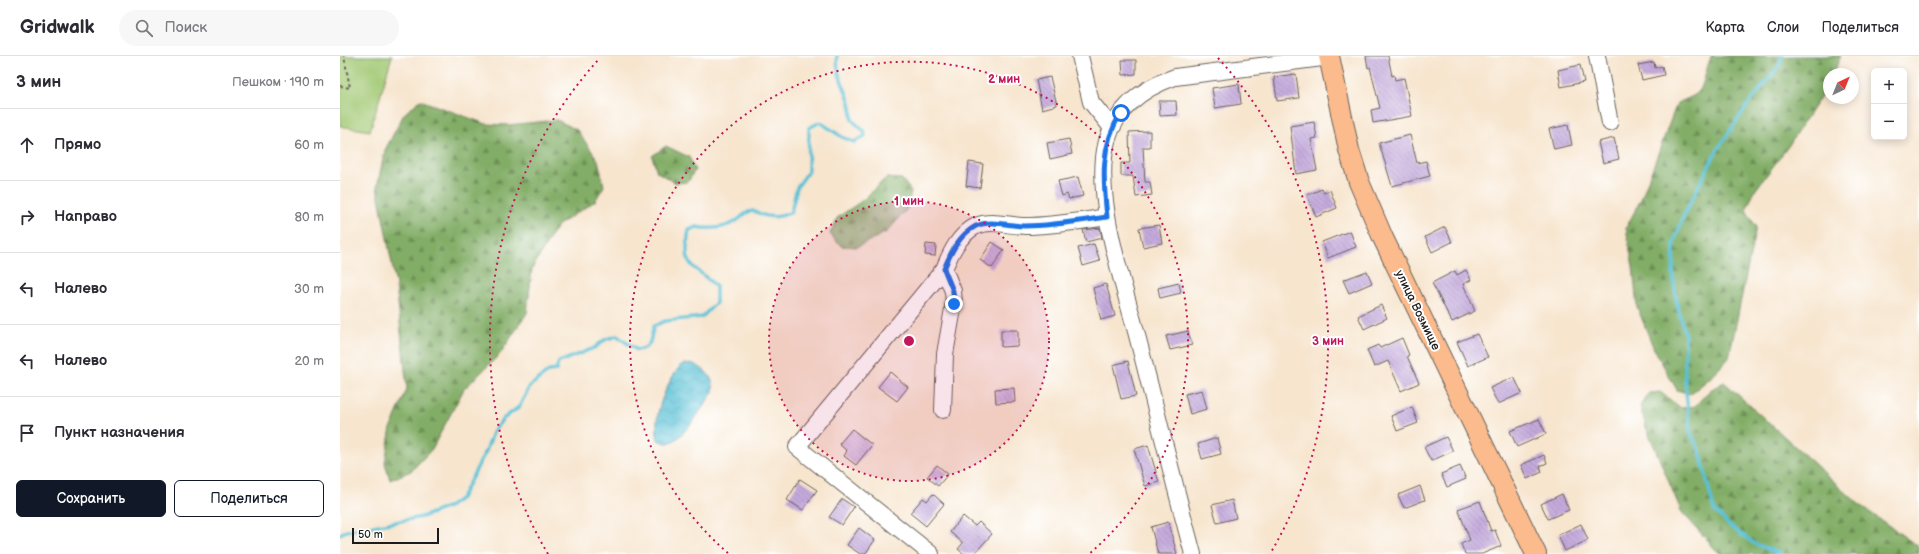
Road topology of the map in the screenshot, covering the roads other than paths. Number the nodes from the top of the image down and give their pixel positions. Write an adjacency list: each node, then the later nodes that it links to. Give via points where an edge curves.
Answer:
1 (1080, 56): 5 (street, via 1091,102)
2 (1597, 56): 4 (street)
3 (1330, 57): 5 (street, via 1175,77 1154,85 1136,97 1121,113); 11 (main road, улица Возмище, via 1349,150 1359,182 1383,238)
4 (1610, 123)
5 (1112, 128): 6 (street, via 1104,158)
6 (1107, 217): 7 (street, via 1024,226 987,223 976,226 954,246); 10 (street)
7 (944, 269): 8 (street, via 953,291 954,304 945,354); 9 (street, via 797,446)
8 (943, 410)
9 (931, 554)
10 (1192, 554)
11 (1536, 554)

